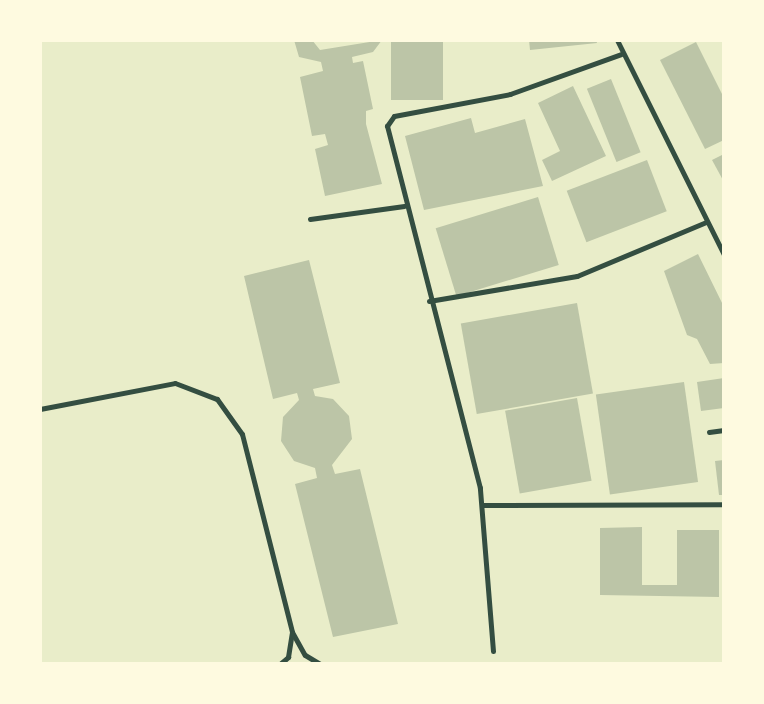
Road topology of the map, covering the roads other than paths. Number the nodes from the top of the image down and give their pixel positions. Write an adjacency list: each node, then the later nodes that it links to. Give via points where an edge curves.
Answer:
1 (617, 40): 2 (street)
2 (621, 54): 3 (street, via 510,94 394,116 387,136); 5 (street)
3 (404, 206): 4 (street); 7 (street)
4 (310, 219)
5 (706, 222): 6 (street); 7 (street, via 577,276)
6 (724, 255)
7 (429, 301): 12 (street)
8 (40, 409): 13 (street, via 175,383 217,399 242,434)
9 (724, 430): 10 (street)
10 (709, 432)
11 (724, 504): 12 (street)
12 (483, 505): 14 (street)
13 (292, 632): 15 (street, via 288,657); 16 (street, via 305,655)
14 (493, 651)
15 (280, 664)
16 (320, 664)

